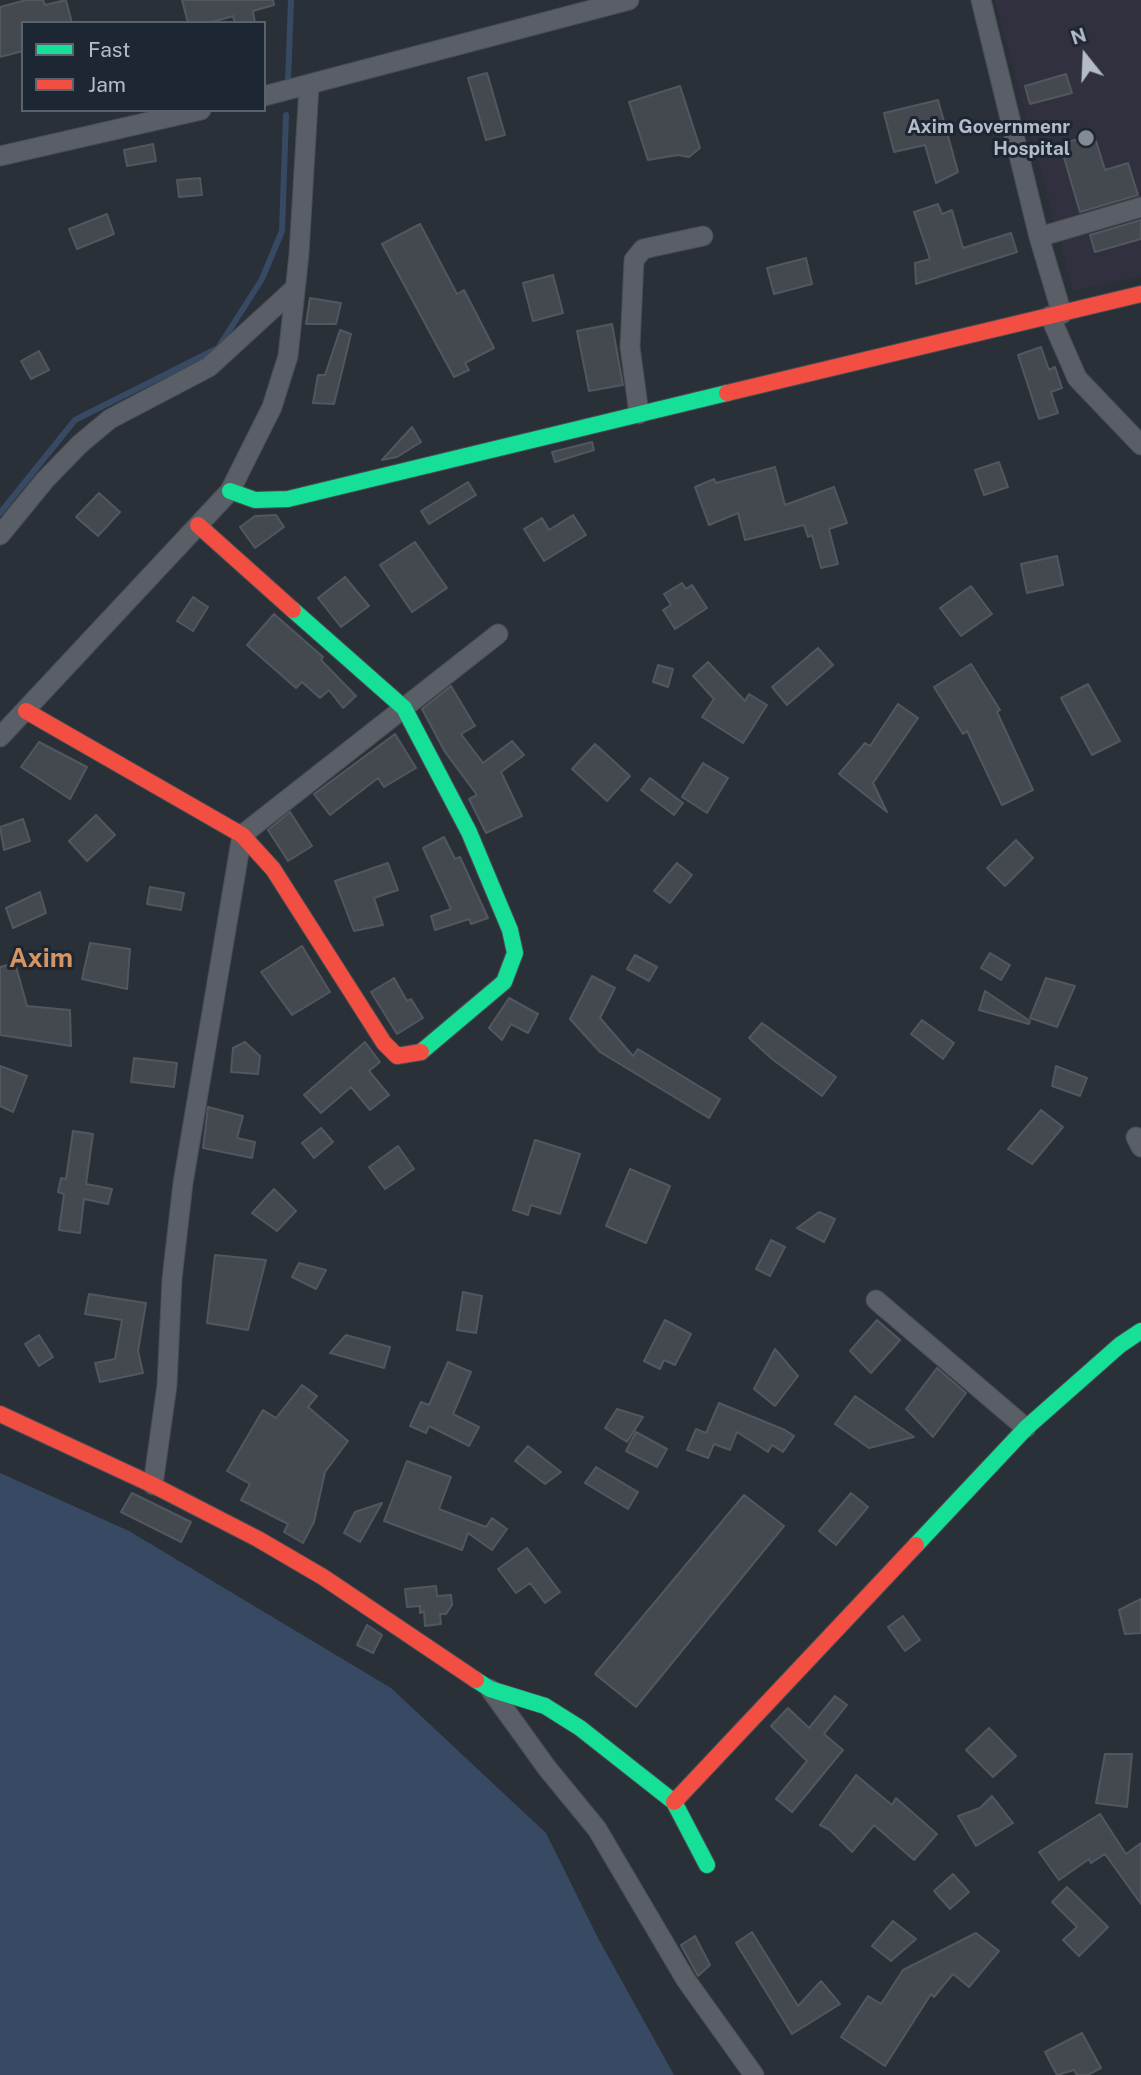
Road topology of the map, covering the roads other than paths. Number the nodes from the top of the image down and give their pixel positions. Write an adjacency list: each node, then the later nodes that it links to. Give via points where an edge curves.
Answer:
1 (629, 0): 3 (street)
2 (981, 0): 9 (street)
3 (309, 86): 4 (street); 10 (street)
4 (266, 96)
5 (192, 112): 6 (street)
6 (0, 156)
7 (1141, 207): 9 (street)
8 (702, 236): 13 (street, via 643,249 634,260 630,347)
9 (1039, 237): 12 (street)
10 (293, 290): 15 (street, via 288,356 272,407); 17 (street, via 209,366 100,427 45,480)
11 (1141, 294): 12 (street)
12 (1056, 315): 13 (street); 14 (street, via 1077,378)
13 (639, 414): 15 (street, via 288,499 255,500)
14 (1141, 445)
15 (230, 491): 16 (street)
16 (198, 525): 19 (street); 20 (street)
17 (0, 535)
18 (498, 634): 19 (street)
19 (404, 708): 22 (street); 22 (street, via 469,832 510,930 514,953 504,982 436,1042 408,1058 397,1056 384,1043 273,869)
20 (26, 711): 21 (street); 22 (street)
21 (0, 737)
22 (242, 835): 27 (street, via 183,1183 167,1385)
23 (876, 1300): 26 (street)
24 (1141, 1331): 26 (street)
25 (0, 1414): 27 (street)
26 (1026, 1428): 29 (street)
27 (153, 1485): 28 (street, via 323,1577)
28 (490, 1689): 29 (street, via 545,1706); 31 (street, via 597,1829 686,1980)
29 (674, 1802): 30 (street)
30 (707, 1866)
31 (754, 2075)

